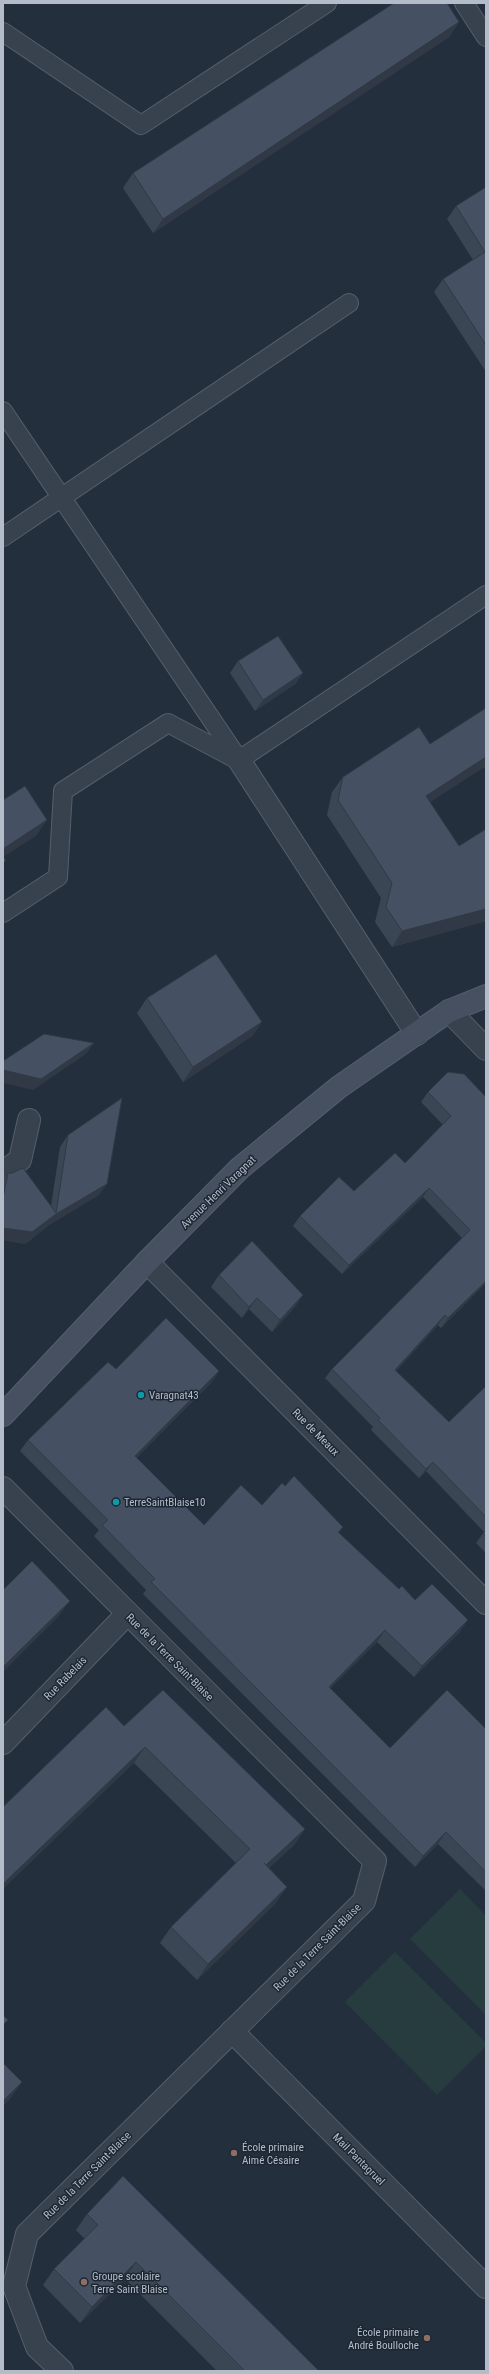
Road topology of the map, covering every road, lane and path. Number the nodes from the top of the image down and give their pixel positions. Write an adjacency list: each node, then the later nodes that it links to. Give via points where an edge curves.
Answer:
1 (327, 3): 3 (lane, via 141,125)
2 (464, 3): 4 (lane)
3 (3, 32)
4 (486, 37)
5 (350, 303): 7 (lane)
6 (3, 411): 7 (lane)
7 (61, 497): 8 (lane); 10 (lane)
8 (3, 537)
9 (486, 595): 10 (lane)
10 (239, 760): 11 (lane, via 168,723 63,792 58,877); 14 (street)
11 (3, 913)
12 (486, 996): 13 (street, Avenue Henri Varagnat)
13 (449, 1011): 14 (street, Avenue Henri Varagnat); 15 (street)
14 (417, 1034): 18 (street, Avenue Henri Varagnat, via 339,1087 240,1168)
15 (486, 1049)
16 (29, 1120): 17 (street, via 20,1160)
17 (3, 1172)
18 (147, 1262): 19 (street, Avenue Henri Varagnat); 21 (street, Rue de Meaux)
19 (3, 1415)
20 (3, 1488): 22 (street, Rue de la Terre Saint-Blaise)
21 (486, 1603)
22 (127, 1614): 23 (street, Rue Rabelais); 24 (street, Rue de la Terre Saint-Blaise, via 375,1861 364,1901)
23 (3, 1743)
24 (232, 2031): 25 (street, Mail Pantagruel); 26 (street, Rue de la Terre Saint-Blaise, via 27,2234 14,2286 37,2347)
25 (486, 2287)
26 (62, 2371)

